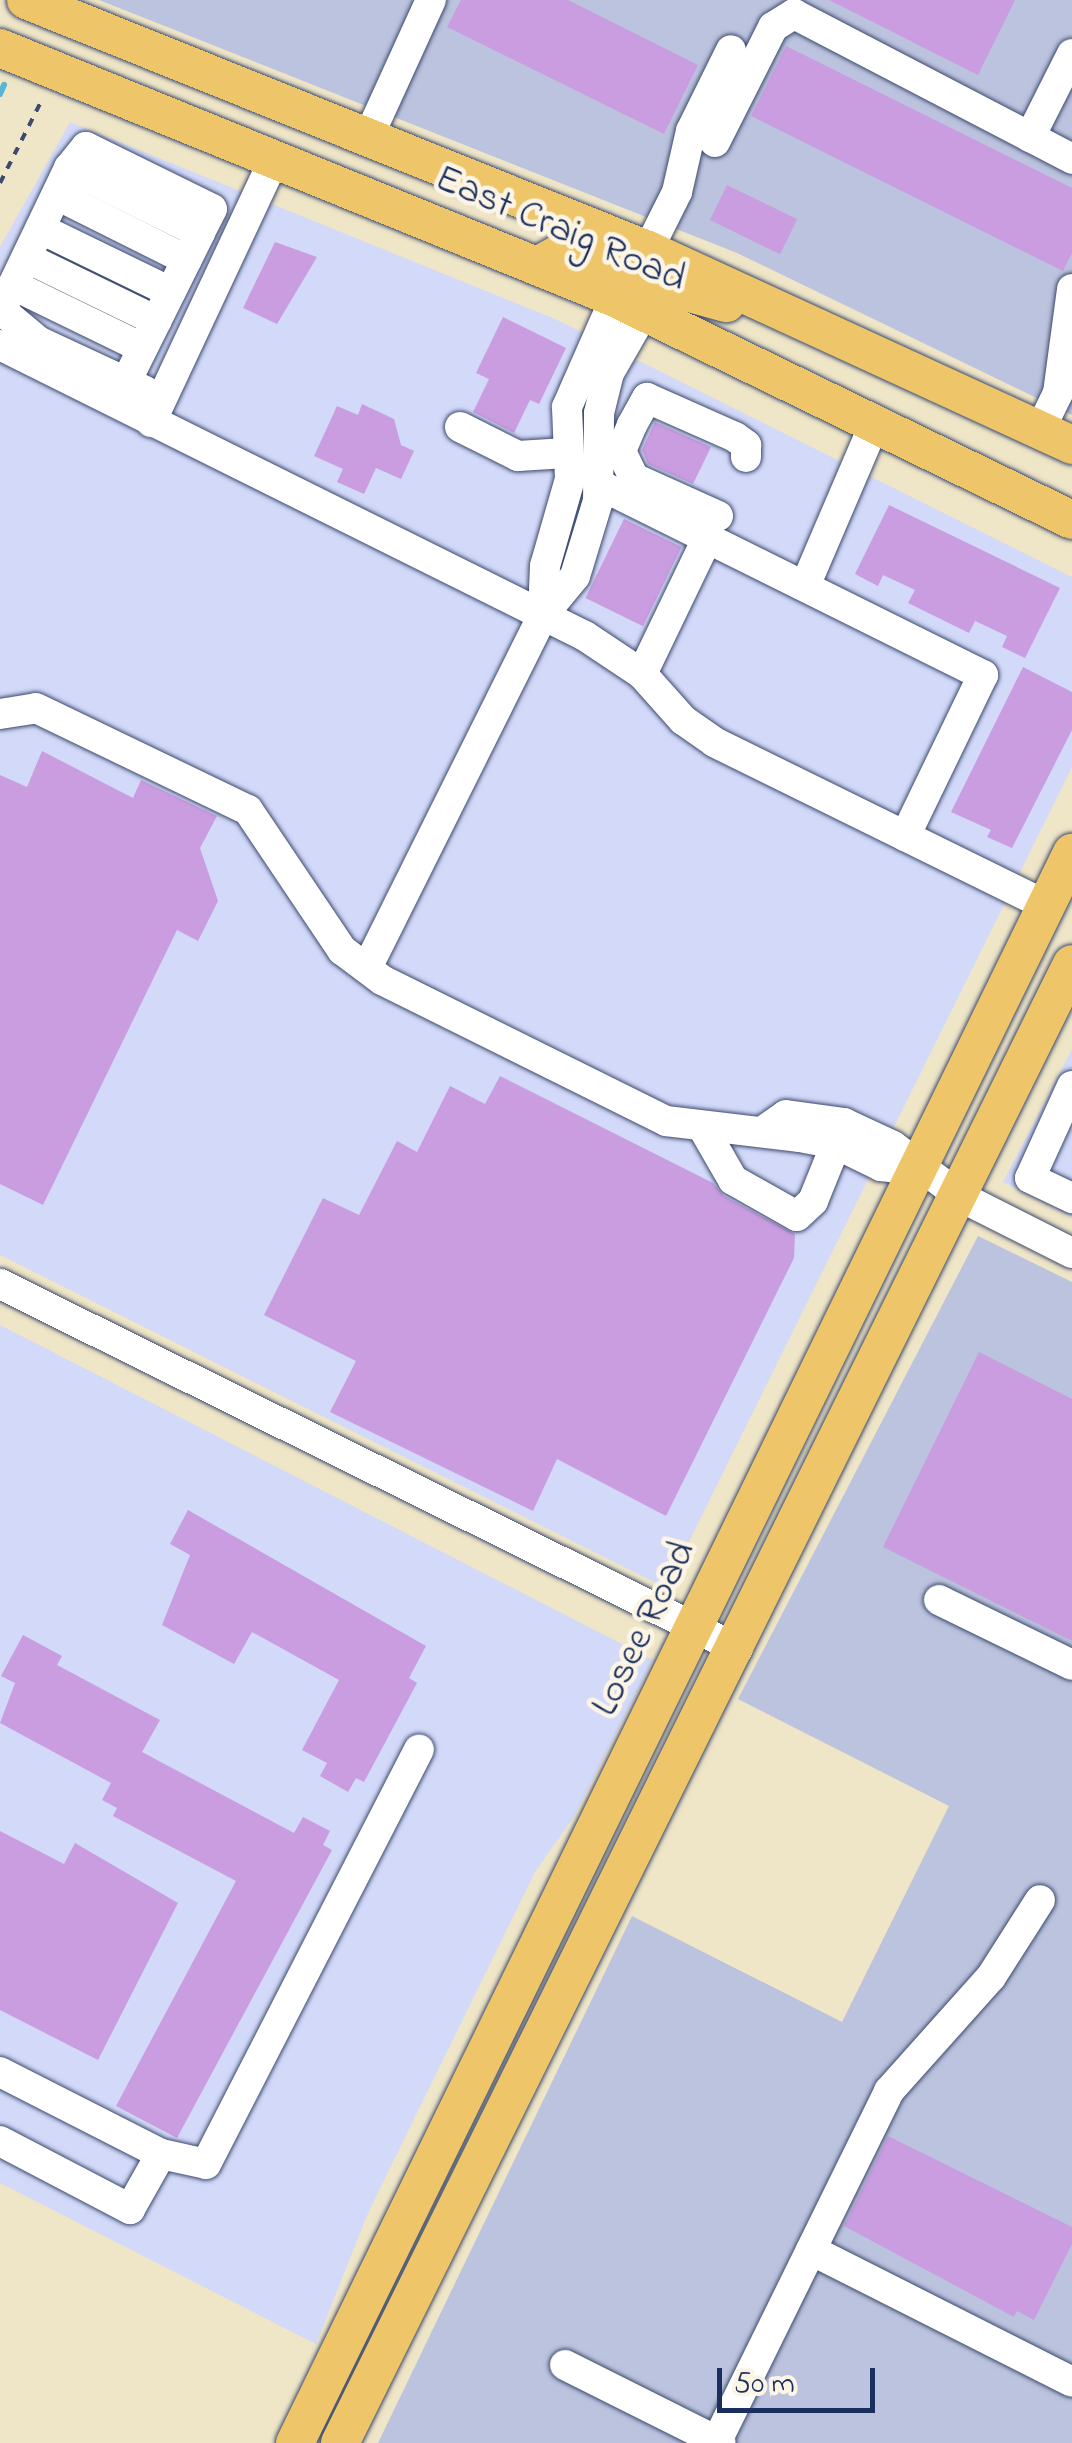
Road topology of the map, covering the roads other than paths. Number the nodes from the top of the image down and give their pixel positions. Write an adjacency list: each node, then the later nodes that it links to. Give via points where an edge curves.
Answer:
1 (26, 0): 8 (main road, East Craig Road)
2 (431, 0): 8 (street)
3 (812, 10): 7 (street); 9 (street, via 773,27)
4 (0, 48): 10 (main road, East Craig Road)
5 (731, 50): 12 (street, via 691,131 677,192)
6 (1072, 54): 7 (street)
7 (1030, 137): 11 (street)
8 (368, 138): 12 (main road, East Craig Road)
9 (715, 142)
10 (274, 159): 14 (main road, East Craig Road); 20 (street)
11 (1072, 159)
12 (648, 250): 14 (main road, via 622,264 564,251); 18 (main road, East Craig Road)
13 (29, 257): 17 (street); 17 (street); 17 (street, via 38,340); 17 (street, via 86,146 212,209)
14 (537, 266): 16 (main road, East Craig Road)
15 (1072, 289): 23 (street)
16 (630, 305): 18 (main road, via 636,286 656,284); 21 (main road, East Craig Road); 24 (street, via 567,407); 26 (street, via 599,413)
17 (162, 310): 20 (street)
18 (788, 313): 23 (main road, East Craig Road)
19 (0, 345): 20 (street)
20 (154, 410): 30 (street)
21 (874, 425): 27 (main road, East Craig Road); 29 (street)
22 (460, 427): 24 (street, via 518,456)
23 (1056, 438)
24 (566, 453): 30 (street, via 566,509 545,566)
25 (746, 458): 28 (street, via 746,445 735,437 646,398 632,425 622,451 634,478)
26 (598, 484): 28 (street); 30 (street, via 582,560)
27 (1072, 520)
28 (713, 526): 29 (street); 31 (street)
29 (805, 586): 33 (street, via 983,676)
30 (544, 615): 31 (street); 37 (street)
31 (642, 674): 33 (street, via 714,742)
32 (0, 714): 37 (street, via 36,708 248,810 319,924)
33 (905, 836): 35 (street)
34 (1072, 853): 35 (main road, Losee Road)
35 (1047, 906): 42 (main road, Losee Road)
36 (1072, 966): 43 (main road)
37 (367, 968): 39 (street, via 666,1121)
38 (1072, 1086): 44 (street, via 1030,1178)
39 (703, 1128): 40 (street); 41 (street, via 733,1180 797,1216 814,1201)
40 (764, 1130): 41 (street); 42 (street, via 786,1116 832,1119 894,1146)
41 (836, 1144): 42 (street, via 881,1166)
42 (919, 1170): 43 (street); 48 (main road, Losee Road)
43 (961, 1197): 45 (street); 49 (main road)
44 (1072, 1198)
45 (1072, 1253)
46 (0, 1284): 48 (street)
47 (940, 1600): 50 (street)
48 (696, 1628): 49 (street); 54 (main road, Losee Road)
49 (738, 1649): 59 (main road)
50 (1072, 1665)
51 (419, 1750): 56 (street, via 206,2164)
52 (1040, 1900): 57 (street, via 990,1977 889,2091)
53 (0, 2072): 56 (street)
54 (452, 2117): 58 (main road, Losee Road); 59 (main road, via 448,2168 408,2254)
55 (0, 2142): 56 (street, via 130,2209)
56 (160, 2154)
57 (811, 2250): 61 (street); 62 (street)
58 (383, 2260): 63 (main road, Losee Road); 64 (main road, via 377,2318 337,2404)
59 (416, 2291): 64 (main road)
60 (565, 2365): 62 (street)
61 (1072, 2382)
62 (720, 2442)
63 (294, 2443)
64 (337, 2443)

